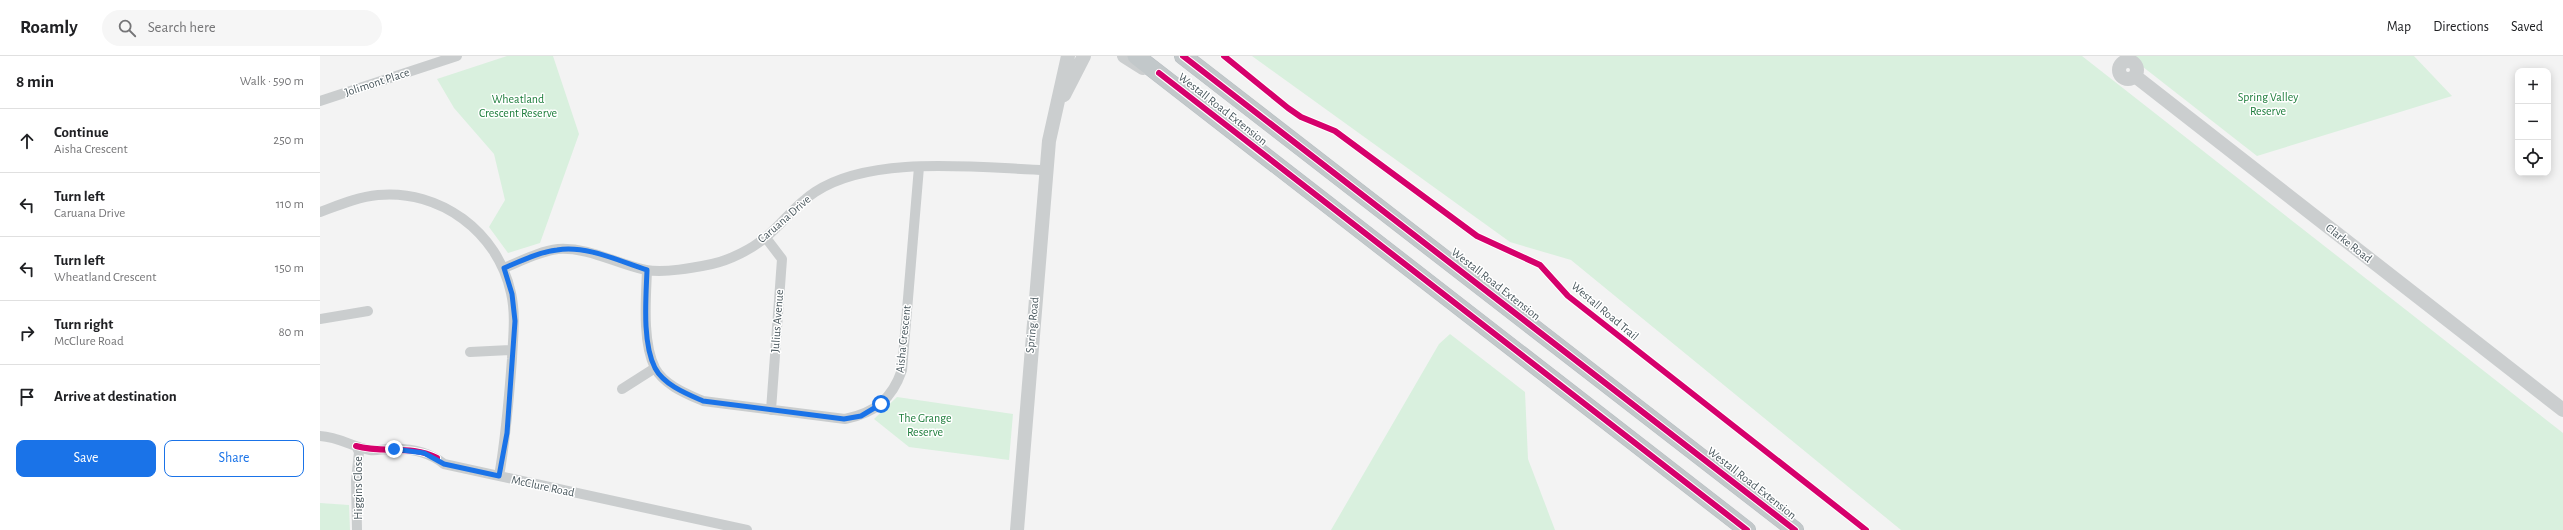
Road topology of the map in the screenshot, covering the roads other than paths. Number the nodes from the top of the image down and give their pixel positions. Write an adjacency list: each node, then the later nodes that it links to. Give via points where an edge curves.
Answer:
1 (456, 56): 8 (street, Jolimont Place)
2 (1068, 56): 10 (main road, Spring Road)
3 (1084, 56): 10 (main road, Spring Road)
4 (1124, 56): 9 (main road)
5 (1136, 56): 9 (highway, Westall Road Extension)
6 (1183, 56): 32 (highway, Westall Road Extension)
7 (2116, 60): 24 (main road, Clarke Road, via 2133,63 2137,68 2135,76)
8 (320, 101)
9 (1197, 103): 31 (highway, Westall Road Extension)
10 (1053, 121): 12 (main road, Spring Road)
11 (919, 167): 12 (street, Caruana Drive); 14 (street, Caruana Drive, via 842,178 816,191 796,206); 23 (street, Aisha Crescent, via 902,370 896,387 881,404 861,416 844,419)
12 (1046, 170): 30 (main road, Spring Road)
13 (320, 212): 15 (street, via 369,196 402,195 423,198 452,211 474,228 488,242)
14 (766, 238): 16 (street, Caruana Drive, via 744,252 714,263 680,269); 23 (street, Julius Avenue, via 782,259)
15 (504, 268): 16 (street, Caruana Drive, via 532,256 558,249 584,250); 19 (street, via 512,294 515,321)
16 (647, 270): 21 (street, via 645,314 647,336)
17 (368, 311): 18 (street)
18 (320, 319)
19 (512, 350): 20 (street); 27 (street, via 507,433)
20 (470, 352)
21 (655, 368): 22 (street); 23 (street, Aisha Crescent, via 682,392 703,401)
22 (622, 389)
23 (771, 410)
24 (2563, 410)
25 (320, 436): 26 (street, McClure Road, via 347,441)
26 (356, 446): 27 (street, McClure Road, via 372,450 398,449 424,453 444,464); 28 (street, Higgins Close, via 359,452 356,480)
27 (499, 476): 29 (street, McClure Road)
28 (357, 530)
29 (747, 530)
30 (1016, 530)
31 (1747, 530)
32 (1795, 530)

